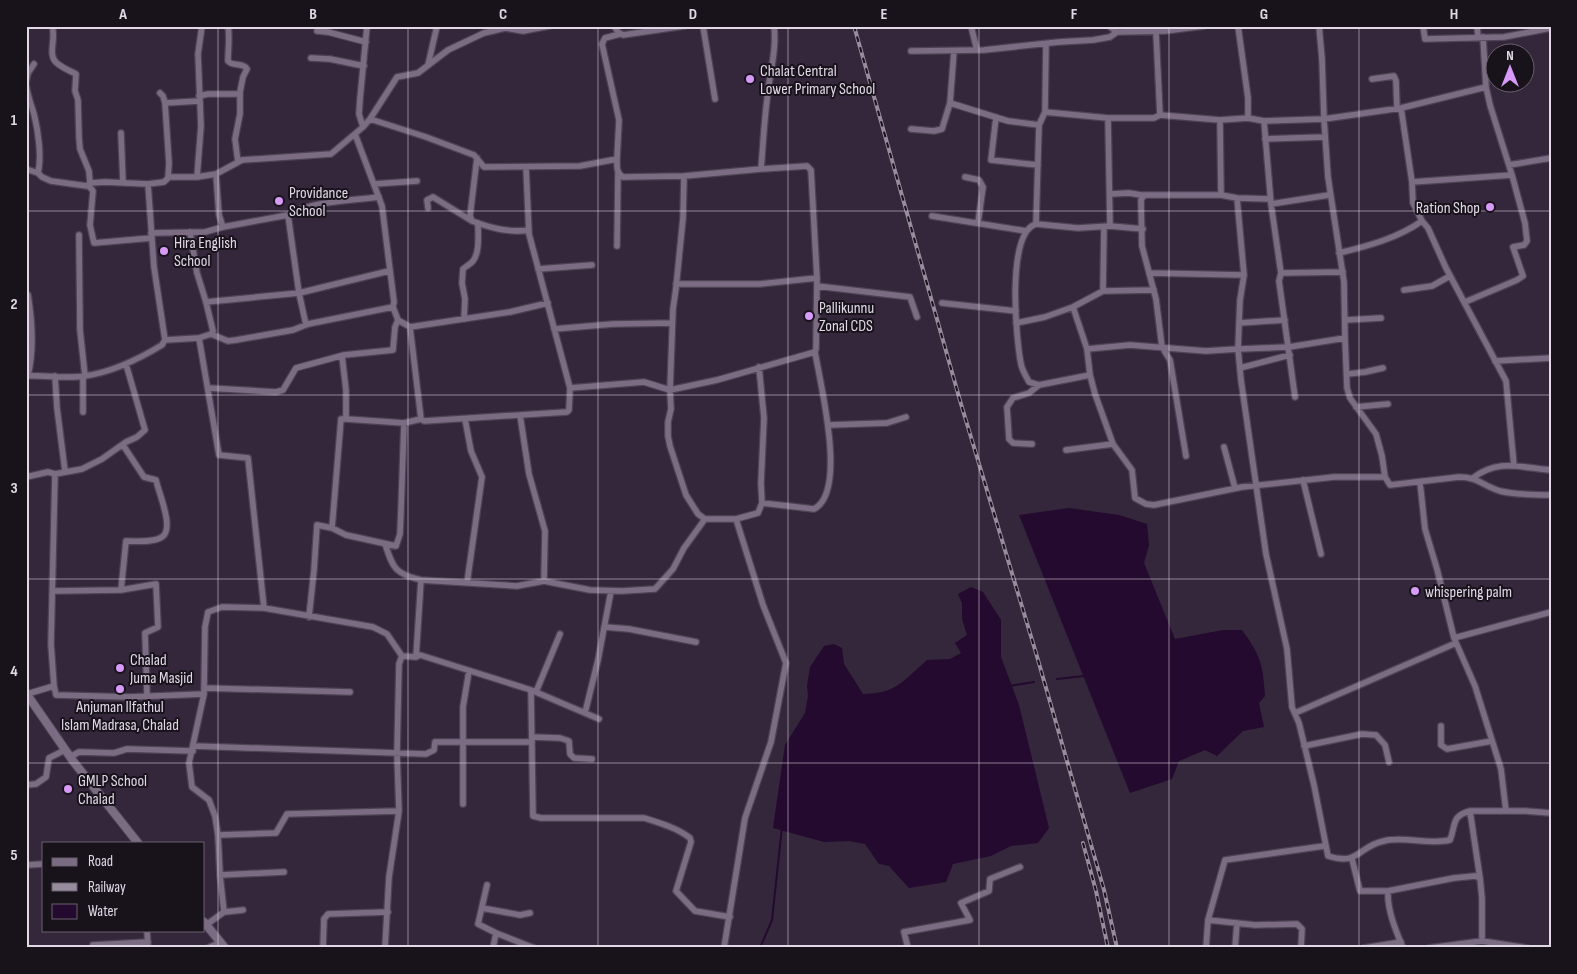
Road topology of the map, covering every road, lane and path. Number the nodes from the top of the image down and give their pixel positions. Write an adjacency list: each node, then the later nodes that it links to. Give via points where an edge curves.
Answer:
1 (52, 26): 82 (street, via 51,56 56,63 76,74 80,149 89,171)
2 (202, 26): 41 (street, via 198,54)
3 (228, 26): 40 (street, via 228,61 248,69)
4 (367, 26): 25 (street)
5 (437, 26): 32 (street)
6 (550, 26): 18 (street, via 524,31)
7 (614, 26): 23 (street)
8 (684, 26): 23 (street)
9 (703, 26): 42 (street)
10 (774, 26): 69 (street)
11 (971, 26): 27 (street)
12 (1109, 26): 21 (street)
13 (1204, 26): 22 (street)
14 (1238, 26): 50 (street)
15 (1319, 26): 52 (street)
16 (1423, 26): 24 (street, via 1425,38)
17 (1476, 26): 24 (street)
18 (515, 28): 32 (street, via 478,36 448,50)
19 (1551, 28): 24 (street, via 1504,37)
20 (317, 31): 25 (street)
21 (1117, 32): 22 (street); 26 (street, via 1110,37 1093,40)
22 (1156, 32): 47 (street)
23 (620, 34): 64 (street, via 605,38 602,44 619,120)
24 (1481, 37): 34 (street)
25 (366, 42): 33 (street)
26 (1046, 44): 27 (street); 46 (street)
27 (978, 50): 28 (street)
28 (954, 51): 29 (street); 44 (street)
29 (912, 52)
30 (311, 58): 33 (street)
31 (34, 64): 36 (street)
32 (428, 65): 51 (street, via 418,73 397,77)
33 (364, 66): 56 (street, via 359,114)
34 (1484, 67)
35 (1372, 79): 45 (street, via 1394,76)
36 (26, 83): 71 (street, via 40,153)
37 (1484, 87): 45 (street)
38 (1487, 92): 67 (street)
39 (160, 93): 43 (street)
40 (240, 94): 41 (street, via 208,94); 65 (street, via 235,140)
41 (199, 98): 43 (street); 76 (street, via 201,126)
42 (715, 99)
43 (165, 103): 78 (street)
44 (950, 103): 48 (street); 57 (street, via 942,129)
45 (1399, 108): 52 (street); 81 (street)
46 (1045, 112): 49 (street); 55 (street)
47 (1160, 115): 49 (street, via 1154,118); 53 (street)
48 (996, 117): 55 (street); 66 (street, via 991,160)
49 (1108, 118): 85 (street)
50 (1248, 118): 53 (street); 54 (street)
51 (370, 119): 56 (street); 62 (street)
52 (1324, 119): 54 (street); 60 (street)
53 (1220, 120): 87 (street)
54 (1264, 121): 61 (street)
55 (1040, 125): 66 (street)
56 (363, 127): 59 (street)
57 (911, 129)
58 (121, 133): 79 (street)
59 (355, 134): 65 (street, via 330,154); 84 (street)
60 (1325, 137): 61 (street); 88 (street)
61 (1266, 140): 91 (street)
62 (477, 158): 68 (street, via 484,167); 96 (street, via 470,216)
63 (1551, 158): 67 (street)
64 (617, 159): 68 (street, via 580,166); 72 (street)
65 (238, 162): 73 (street)
66 (1038, 165): 98 (street)
67 (1510, 165): 74 (street)
68 (526, 167): 102 (street)
69 (761, 169): 75 (street); 117 (street, via 807,166 811,170)
70 (26, 170): 71 (street)
71 (38, 173): 82 (street, via 51,181)
72 (618, 173): 75 (street, via 623,177); 107 (street)
73 (216, 174): 76 (street); 99 (street)
74 (1512, 175): 81 (street); 127 (street, via 1527,241 1524,245 1512,247 1522,276)
75 (684, 176): 118 (street)
76 (197, 177): 78 (street)
77 (965, 177): 97 (street, via 979,180 984,187)
78 (168, 178): 83 (street, via 164,182)
79 (123, 182): 82 (street); 83 (street)
80 (417, 182): 84 (street)
81 (1412, 182): 95 (street, via 1413,203)
82 (89, 184): 106 (street, via 93,191 90,225 94,243)
83 (148, 184): 106 (street)
84 (374, 184): 89 (street)
85 (1110, 194): 86 (street); 100 (street)
86 (1141, 195): 87 (street); 101 (street, via 1144,196 1141,200)
87 (1221, 195): 90 (street)
88 (1330, 195): 91 (street); 108 (street)
89 (379, 197): 93 (street, via 324,204); 111 (street)
90 (1237, 198): 91 (street); 115 (street)
91 (1271, 202): 114 (street)
92 (428, 208): 96 (street, via 427,200 433,197)
93 (288, 215): 99 (street); 123 (street)
94 (932, 216): 97 (street)
95 (1422, 221): 108 (street, via 1412,229 1370,246); 116 (street)
96 (475, 222): 102 (street, via 496,229); 134 (street, via 477,252 472,262 462,269)
97 (978, 223): 103 (street)
98 (1036, 224): 100 (street); 103 (street)
99 (223, 227): 104 (street)
100 (1108, 227): 101 (street); 122 (street)
101 (1142, 229): 113 (street, via 1142,246)
102 (529, 230): 110 (street)
103 (1026, 231): 131 (street, via 1019,249)
104 (190, 232): 106 (street); 125 (street)
105 (80, 235): 164 (street, via 80,330)
106 (151, 236): 147 (street)
107 (617, 246)
108 (1339, 253): 112 (street)
109 (592, 265): 110 (street)
110 (538, 269): 128 (street)
111 (389, 271): 123 (street); 129 (street)
112 (1343, 272): 114 (street); 137 (street)
113 (1150, 273): 115 (street); 120 (street)
114 (1281, 273): 136 (street, via 1279,281)
115 (1244, 275): 140 (street)
116 (1450, 276): 121 (street, via 1432,286); 127 (street)
117 (817, 278): 118 (street, via 760,284); 119 (street)
118 (676, 284): 138 (street)
119 (817, 286): 132 (street, via 910,297); 152 (street)
120 (1154, 290): 122 (street); 148 (street)
121 (1404, 290)
122 (1103, 291): 130 (street)
123 (299, 293): 125 (street); 141 (street)
124 (28, 295): 162 (street, via 31,356)
125 (206, 302): 144 (street, via 213,325)
126 (942, 302): 131 (street)
127 (1465, 302): 156 (street)
128 (548, 303): 134 (street); 143 (street)
129 (393, 306): 135 (street); 141 (street)
130 (1073, 307): 139 (street); 150 (street)
131 (1016, 311): 139 (street)
132 (917, 317)
133 (1381, 318): 137 (street)
134 (464, 319): 142 (street)
135 (398, 320): 142 (street); 154 (street, via 393,350)
136 (1285, 320): 140 (street); 149 (street)
137 (1346, 320): 146 (street)
138 (672, 323): 143 (street); 169 (street)
139 (1016, 323): 166 (street, via 1021,366 1029,382)
140 (1239, 323): 151 (street)
141 (306, 325): 144 (street, via 228,341)
142 (410, 327): 178 (street)
143 (554, 329): 168 (street)
144 (211, 334): 145 (street)
145 (199, 338): 147 (street); 167 (street)
146 (1345, 338): 149 (street); 161 (street)
147 (165, 340): 157 (street, via 162,345)
148 (1162, 347): 150 (street, via 1130,345); 151 (street, via 1206,351); 186 (street, via 1170,360)
149 (1289, 347): 151 (street); 153 (street)
150 (1087, 349): 165 (street)
151 (1238, 349): 159 (street)
152 (815, 352): 158 (street); 180 (street)
153 (1290, 355): 159 (street); 170 (street)
154 (342, 356): 167 (street, via 296,368 283,390 276,392); 177 (street)
155 (1551, 358): 156 (street)
156 (1495, 361): 187 (street, via 1506,381)
157 (126, 364): 164 (street); 183 (street, via 145,430)
158 (759, 367): 169 (street); 199 (street, via 764,418)
159 (1240, 368): 196 (street)
160 (1383, 368): 161 (street)
161 (1348, 374): 172 (street, via 1347,388)
162 (27, 376): 163 (street)
163 (55, 376): 164 (street); 189 (street)
164 (84, 376): 173 (street)
165 (1090, 376): 166 (street); 182 (street)
166 (1039, 385): 181 (street, via 1029,393 1013,398 1007,407 1009,440)
167 (208, 388): 211 (street, via 219,455 248,458)
168 (570, 388): 169 (street, via 644,382); 174 (street, via 567,412)
169 (670, 390): 200 (street, via 670,446 686,496)
170 (1295, 397)
171 (1388, 404): 172 (street)
172 (1356, 407): 192 (street, via 1376,434)
173 (84, 412)
174 (520, 415): 176 (street); 206 (street, via 529,474 545,532)
175 (906, 417): 180 (street, via 887,423)
176 (466, 418): 178 (street); 207 (street, via 471,451 482,477)
177 (346, 419): 179 (street); 202 (street, via 341,419)
178 (421, 419): 179 (street)
179 (404, 423): 203 (street, via 400,534 396,546)
180 (829, 425): 199 (street, via 831,457 824,502 814,509)
181 (1032, 444)
182 (1113, 444): 185 (street); 197 (street, via 1132,470 1135,498 1146,504)
183 (123, 445): 189 (street, via 82,469); 208 (street, via 144,477 156,480 165,510 166,531 162,538 126,541)
184 (1224, 447): 197 (street)
185 (1066, 450)
186 (1186, 456)
187 (1514, 466): 188 (street); 193 (street, via 1494,466)
188 (1551, 470)
189 (66, 471): 190 (street)
190 (55, 474): 191 (street); 209 (street)
191 (26, 476)
192 (1385, 476): 194 (street); 195 (street, via 1390,485)
193 (1473, 478): 195 (street); 198 (street, via 1512,494)
194 (1303, 480): 196 (street); 204 (street)
195 (1420, 482): 216 (street, via 1425,529)
196 (1257, 485): 197 (street); 228 (street, via 1266,554 1287,649)
197 (1234, 488)
198 (1551, 496)
199 (762, 503): 201 (street, via 758,513)
200 (705, 519): 201 (street); 210 (street, via 684,548 674,569 654,589)
201 (736, 519): 263 (street, via 786,663 771,742 745,818)
202 (332, 528): 203 (street, via 346,535); 213 (street, via 317,525)
203 (385, 544): 205 (street, via 392,564 407,576)
204 (1321, 554)
205 (422, 580): 207 (street); 219 (street)
206 (544, 581): 207 (street, via 517,586); 210 (street)
207 (467, 583)
208 (121, 590): 209 (street); 226 (street, via 156,584 158,627 145,633)
209 (53, 591): 221 (street, via 51,644)
210 (611, 591): 214 (street)
211 (264, 608): 213 (street); 222 (street, via 222,607 208,612)
212 (1551, 612): 216 (street)
213 (308, 617): 218 (street, via 373,627 387,634)
214 (605, 627): 217 (street); 227 (street)
215 (560, 634): 223 (street)
216 (1455, 640): 228 (street); 233 (street, via 1475,686)
217 (696, 642)
218 (402, 656): 219 (street); 237 (street, via 398,664)
219 (416, 656): 220 (street)
220 (469, 671): 223 (street); 232 (street, via 463,707)
221 (54, 686): 225 (street); 226 (street, via 56,695)
222 (204, 691): 224 (street); 226 (street); 235 (street)
223 (533, 691): 227 (street); 231 (street)
224 (350, 692)
225 (27, 694): 236 (main road)
226 (147, 695)
227 (584, 713): 229 (street)
228 (1295, 713): 234 (street)
229 (599, 719)
230 (1441, 726): 233 (street, via 1441,745 1447,749)
231 (532, 739): 232 (street); 238 (street, via 560,738 569,741 570,754 574,758); 263 (street, via 533,816 644,818 683,832 691,842 676,890 695,911)
232 (463, 741): 237 (street, via 435,742 434,750 426,754); 241 (street)
233 (1492, 741): 244 (street, via 1501,769)
234 (1304, 746): 239 (street, via 1362,734 1376,735 1385,745); 248 (street)
235 (193, 748): 236 (street); 237 (street); 246 (street, via 189,763 192,787 209,800)
236 (67, 753): 240 (street, via 49,758 46,777 36,784); 247 (main road)
237 (397, 754): 242 (street)
238 (592, 759)
239 (1389, 762)
240 (26, 785)
241 (463, 804)
242 (399, 811): 246 (street, via 287,814 276,833); 261 (street, via 389,877)
243 (1470, 811): 244 (street); 249 (street, via 1461,813 1455,820 1450,840 1386,840); 255 (street)
244 (1506, 811): 245 (street)
245 (1551, 813)
246 (218, 835): 254 (street)
247 (137, 842)
248 (1324, 846): 249 (street, via 1328,856); 264 (street, via 1225,860)
249 (1352, 859): 257 (street, via 1360,891)
250 (42, 864): 251 (street)
251 (26, 865)
252 (1020, 867): 281 (street, via 990,879 990,891 961,903 970,920 904,932)
253 (284, 872): 254 (street)
254 (220, 875): 260 (street)
255 (1480, 878): 257 (street, via 1454,878); 269 (street)
256 (487, 885): 258 (street)
257 (1388, 891): 273 (street)
258 (482, 908): 262 (street, via 520,915); 268 (street, via 478,924)
259 (243, 910): 260 (street)
260 (224, 912): 266 (street)
261 (388, 912): 276 (street, via 328,914 324,918); 277 (street)
262 (530, 913)
263 (730, 917): 280 (street)
264 (1208, 920): 265 (street); 282 (street)
265 (1237, 923): 283 (street); 284 (street, via 1297,924 1302,929)
266 (205, 924): 272 (main road)
267 (147, 932): 271 (street)
268 (496, 933): 278 (street); 279 (street)
269 (1482, 941): 274 (street); 286 (street)
270 (93, 945): 271 (street)
271 (148, 945)
272 (223, 945): 275 (street)
273 (1402, 945): 285 (street)
274 (1512, 947): 287 (street)
275 (208, 948)
276 (323, 948)
277 (386, 948)
278 (493, 948)
279 (534, 948)
280 (724, 948)
281 (908, 948)
282 (1206, 948)
283 (1235, 948)
284 (1302, 948)
285 (1364, 948)
286 (1429, 948)
287 (1527, 948)

